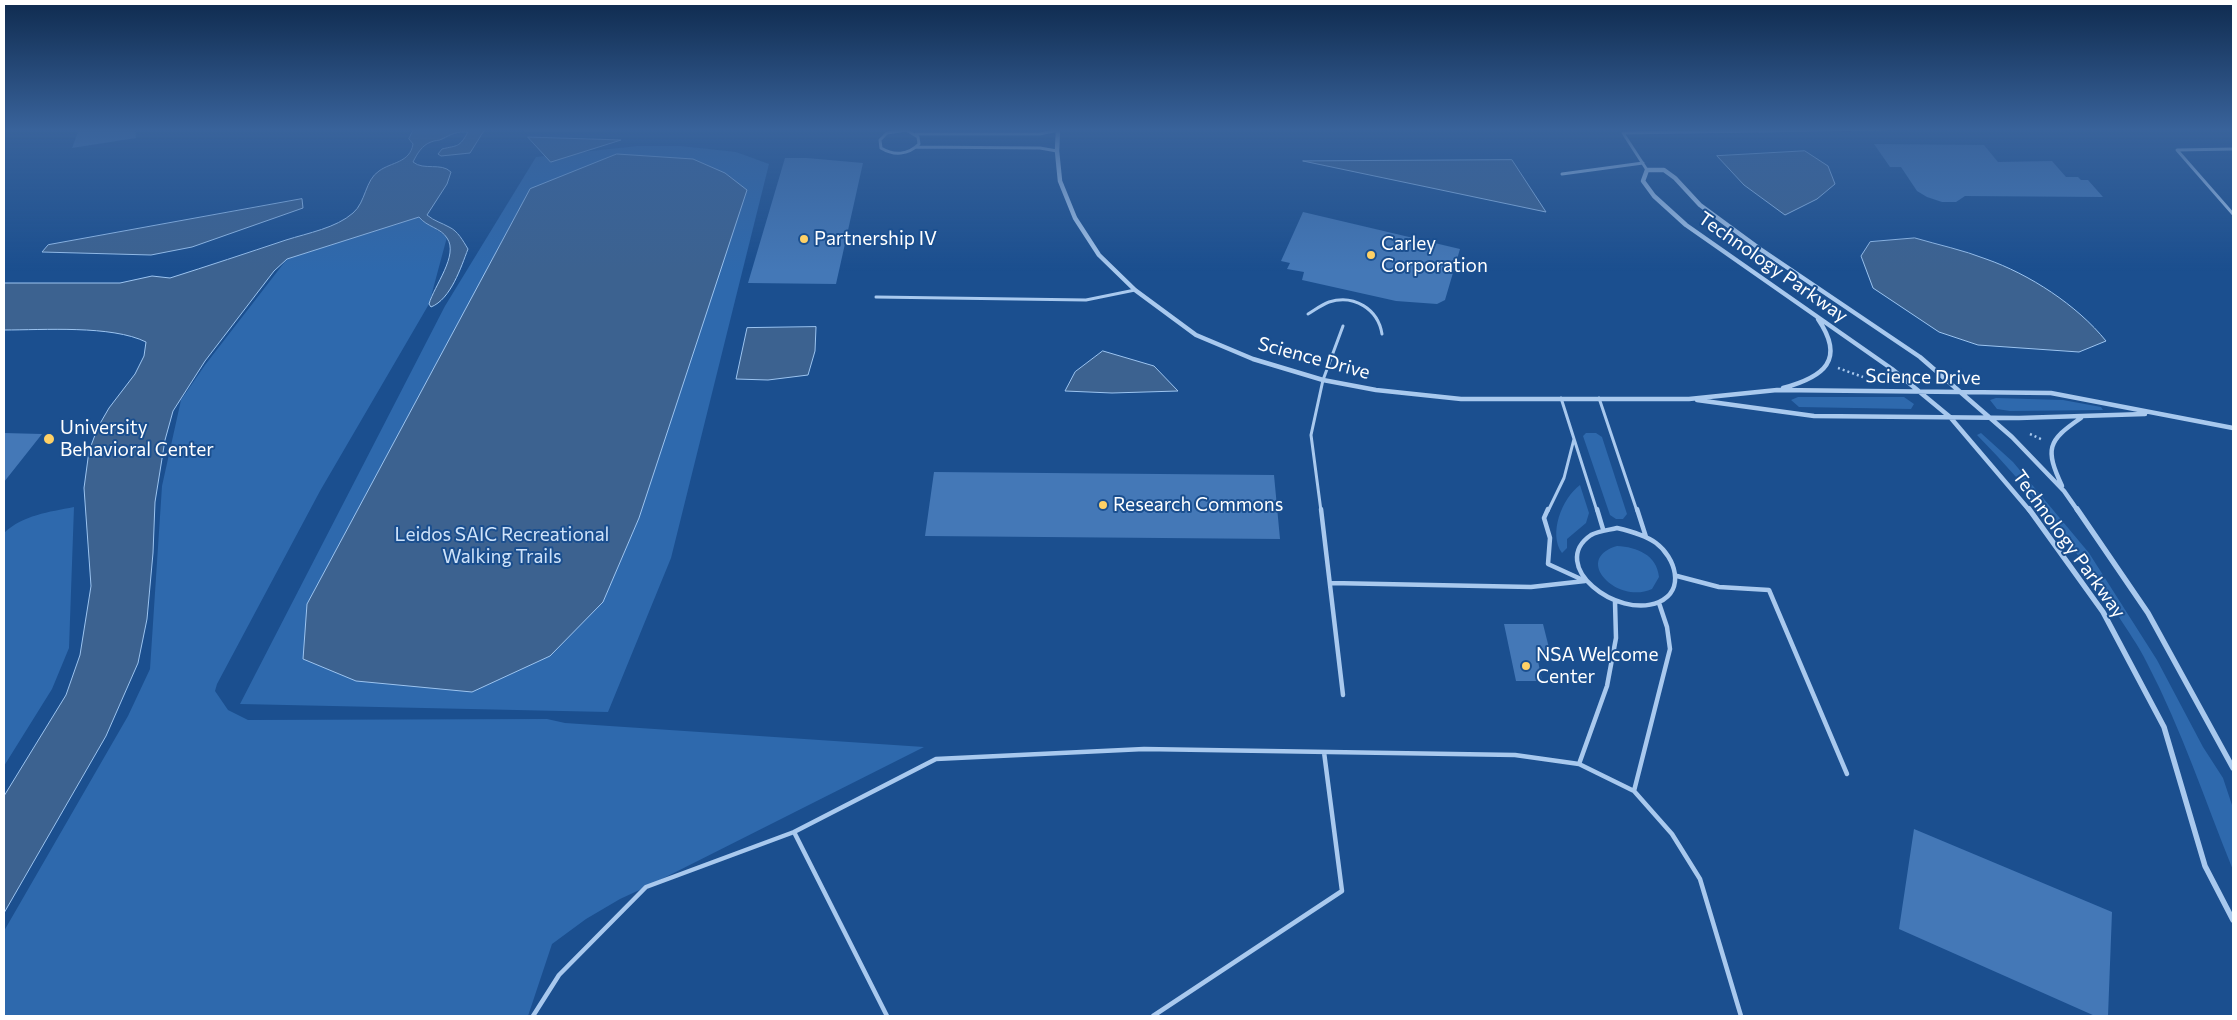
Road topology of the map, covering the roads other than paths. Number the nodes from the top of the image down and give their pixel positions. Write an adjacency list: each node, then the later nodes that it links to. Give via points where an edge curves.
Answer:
1 (1060, 177): 6 (street, Science Drive, via 1076,218 1099,254)
2 (1645, 177): 9 (street, Technology Parkway, via 1643,181 1654,196 1686,225)
3 (1673, 177): 15 (street, Technology Parkway, via 1700,205 1920,357)
4 (2200, 177): 5 (lane)
5 (2233, 214)
6 (1134, 290): 7 (lane, via 1086,300); 12 (street, Science Drive, via 1196,335 1253,359)
7 (876, 297)
8 (1308, 314): 11 (lane, via 1332,301 1350,300 1375,314 1381,323)
9 (1816, 316): 13 (street, via 1830,340 1832,354 1828,364 1811,380); 14 (street, Technology Parkway)
10 (1343, 326): 12 (lane)
11 (1382, 334)
12 (1323, 380): 16 (street, Science Drive, via 1376,390 1461,399); 30 (lane, via 1311,435)
13 (1777, 390): 14 (street, Science Drive); 18 (street, Science Drive)
14 (1921, 392): 15 (street, Science Drive); 20 (street, Technology Parkway)
15 (1961, 392): 19 (street, Science Drive, via 2051,393); 22 (street, Technology Parkway)
16 (1561, 398): 17 (street, Science Drive); 24 (lane)
17 (1599, 398): 18 (street, Science Drive); 27 (lane)
18 (1690, 399): 20 (street, Science Drive, via 1814,416)
19 (2154, 414): 21 (street, Science Drive); 23 (street, Science Drive)
20 (1950, 417): 22 (street, Science Drive); 40 (street, Technology Parkway, via 2020,497 2104,612 2164,727 2205,866)
21 (2082, 417): 22 (street, Science Drive); 25 (street, via 2060,431 2048,450 2049,460)
22 (1991, 418): 25 (street, Technology Parkway)
23 (2233, 428)
24 (1574, 439): 26 (lane); 29 (lane, via 1564,478 1544,518 1550,538 1548,564)
25 (2064, 491): 36 (street, Technology Parkway, via 2148,613)
26 (1603, 529): 27 (lane, via 1617,528); 29 (lane, via 1585,538 1576,554 1578,568)
27 (1646, 537): 28 (lane, via 1668,554)
28 (1677, 576): 32 (lane, via 1669,596); 37 (lane, via 1720,587 1769,590)
29 (1585, 581): 30 (lane, via 1531,587); 31 (lane, via 1593,590)
30 (1331, 583): 33 (lane)
31 (1615, 602): 32 (lane, via 1638,606); 35 (lane, via 1616,638 1607,686)
32 (1659, 603): 38 (lane, via 1670,649)
33 (1343, 695)
34 (1324, 752): 35 (lane, via 1515,755); 39 (lane, via 1144,749 936,759); 43 (lane, via 1342,891)
35 (1579, 764): 38 (lane)
36 (2233, 768)
37 (1847, 774)
38 (1634, 791): 44 (lane, via 1672,834 1700,879)
39 (794, 832): 41 (lane, via 646,887 559,975); 42 (lane)
40 (2233, 920)
41 (533, 1016)
42 (887, 1016)
43 (1153, 1016)
44 (1741, 1016)

